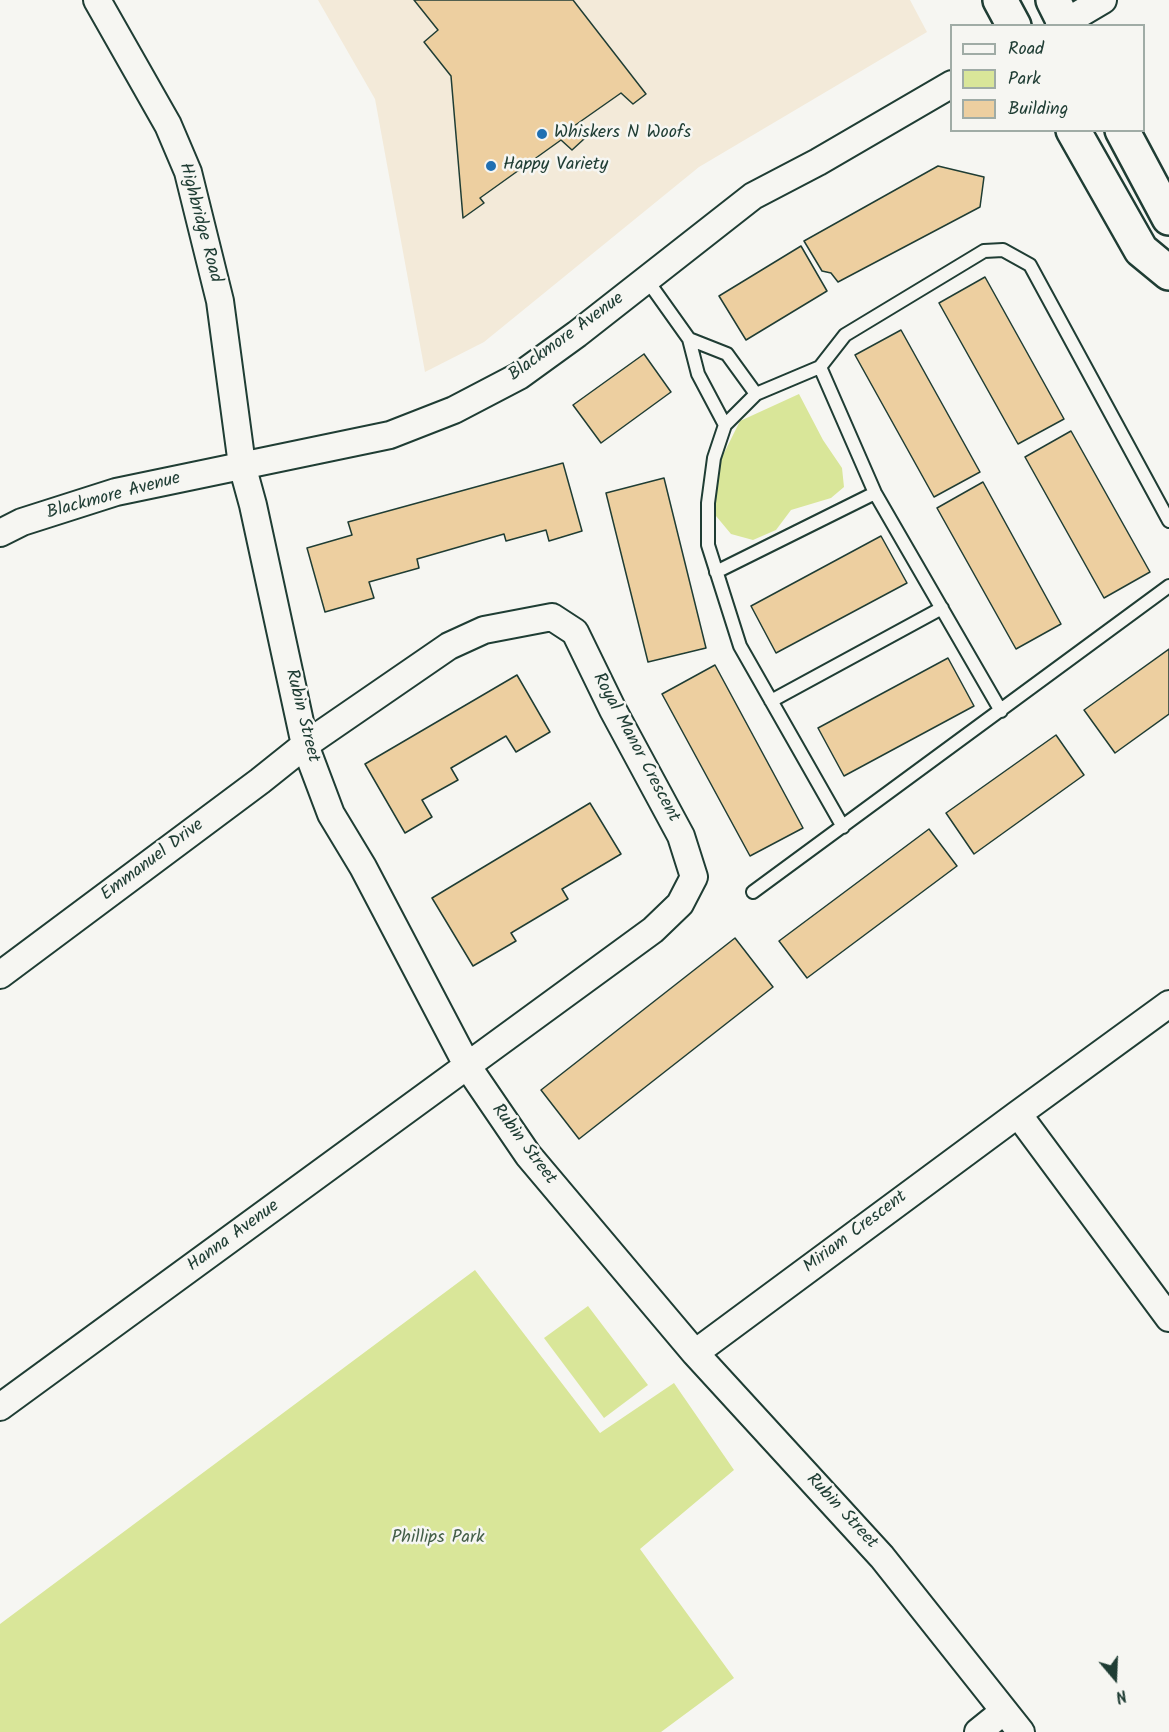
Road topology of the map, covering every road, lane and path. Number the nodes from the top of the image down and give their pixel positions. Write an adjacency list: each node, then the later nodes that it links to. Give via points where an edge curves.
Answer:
1 (96, 0): 16 (street, Highbridge Road, via 168,125 188,172 220,301)
2 (999, 0): 5 (main road)
3 (1103, 0): 4 (street)
4 (1061, 18)
5 (1013, 24)
6 (950, 85): 11 (street, Blackmore Avenue, via 753,196)
7 (1074, 132): 10 (main road, via 1141,250)
8 (1123, 132): 9 (main road)
9 (1169, 218)
10 (1169, 273)
11 (647, 280): 12 (lane); 16 (street, Blackmore Avenue, via 519,376 454,410 390,435)
12 (689, 339): 14 (lane, via 727,354); 15 (lane, via 698,374)
13 (820, 367): 14 (lane); 17 (lane); 18 (lane, via 845,335 984,251 1003,250 1030,265)
14 (756, 394): 15 (lane)
15 (725, 425): 20 (lane, via 714,458 708,503 708,545)
16 (242, 465): 19 (street, Blackmore Avenue, via 116,492 22,522); 25 (street, Rubin Street)
17 (875, 493): 20 (lane); 22 (lane)
18 (1169, 521)
19 (0, 533)
20 (716, 572): 23 (lane, via 740,646)
21 (1169, 586): 24 (lane)
22 (942, 608): 23 (lane); 24 (lane)
23 (771, 701): 26 (lane)
24 (1001, 711): 26 (lane)
25 (305, 745): 28 (street, Emmanuel Drive); 30 (street, Rubin Street, via 331,814); 30 (street, Royal Manor Crescent, via 448,646 484,630 552,617 575,632 681,836 694,877 680,904 653,930)
26 (843, 827): 27 (lane)
27 (753, 892)
28 (0, 975)
29 (1169, 1004): 31 (street, Miriam Crescent)
30 (468, 1067): 33 (street, Rubin Street, via 528,1155); 34 (street, Hanna Avenue)
31 (1018, 1114): 32 (street); 33 (street, Miriam Crescent)
32 (1169, 1318)
33 (695, 1353): 35 (street, Rubin Street, via 882,1557)
34 (0, 1407)
35 (1004, 1711): 36 (street); 37 (street, Rubin Street)
36 (978, 1732)
37 (1021, 1732)

